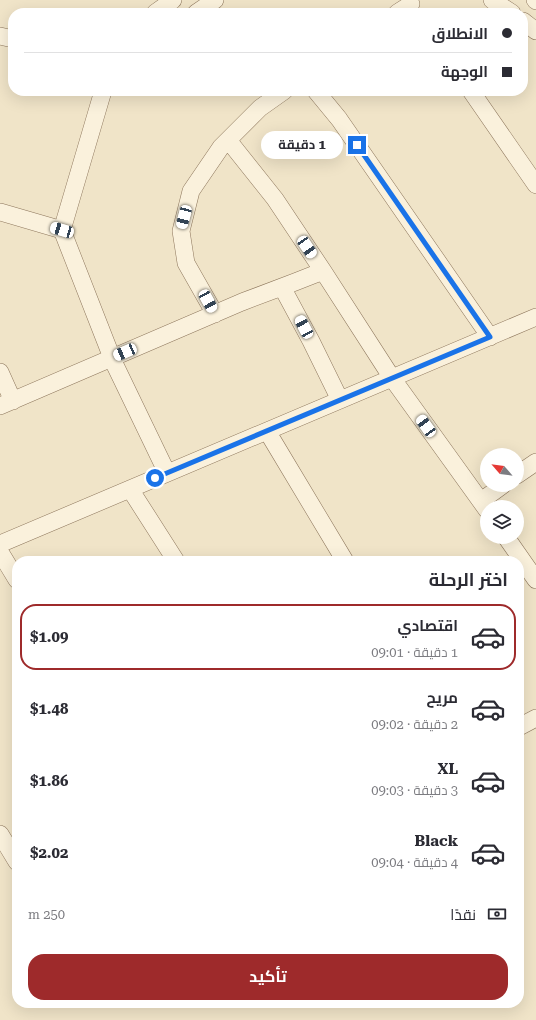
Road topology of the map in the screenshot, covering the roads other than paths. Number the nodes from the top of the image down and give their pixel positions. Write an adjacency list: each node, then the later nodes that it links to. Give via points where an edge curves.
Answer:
1 (173, 0): 4 (street)
2 (215, 0): 5 (street)
3 (492, 0): 6 (street)
4 (162, 8)
5 (203, 8)
6 (504, 8)
7 (528, 25): 8 (street)
8 (536, 31)
9 (102, 96): 16 (street)
10 (277, 96): 13 (street, via 260,108)
11 (320, 96): 21 (street, via 339,119)
12 (475, 96): 14 (street)
13 (228, 140): 17 (street, via 275,199); 19 (street, via 191,191 180,231 186,263)
14 (536, 185)
15 (0, 212): 16 (street)
16 (62, 230): 22 (street)
17 (323, 270): 18 (street); 24 (street)
18 (282, 287): 19 (street); 25 (street)
19 (215, 314): 22 (street)
20 (536, 317): 21 (street)
21 (490, 337): 24 (street)
22 (112, 358): 26 (street); 30 (street)
23 (0, 372): 26 (street)
24 (392, 378): 25 (street); 33 (street)
25 (340, 400): 27 (street)
26 (6, 403)
27 (267, 431): 30 (street); 39 (street)
28 (536, 462): 29 (street)
29 (524, 470)
30 (167, 473): 31 (street)
31 (130, 489): 35 (street); 38 (street)
32 (496, 492): 34 (street)
33 (480, 500)
34 (489, 500)
35 (0, 544)
36 (511, 544): 40 (street)
37 (0, 552): 42 (street)
38 (173, 556)
39 (342, 556)
40 (519, 556)
41 (524, 563): 43 (street)
42 (12, 572)
43 (536, 580)
44 (536, 718): 45 (street)
45 (524, 724)
46 (0, 834): 47 (street)
47 (12, 854)

